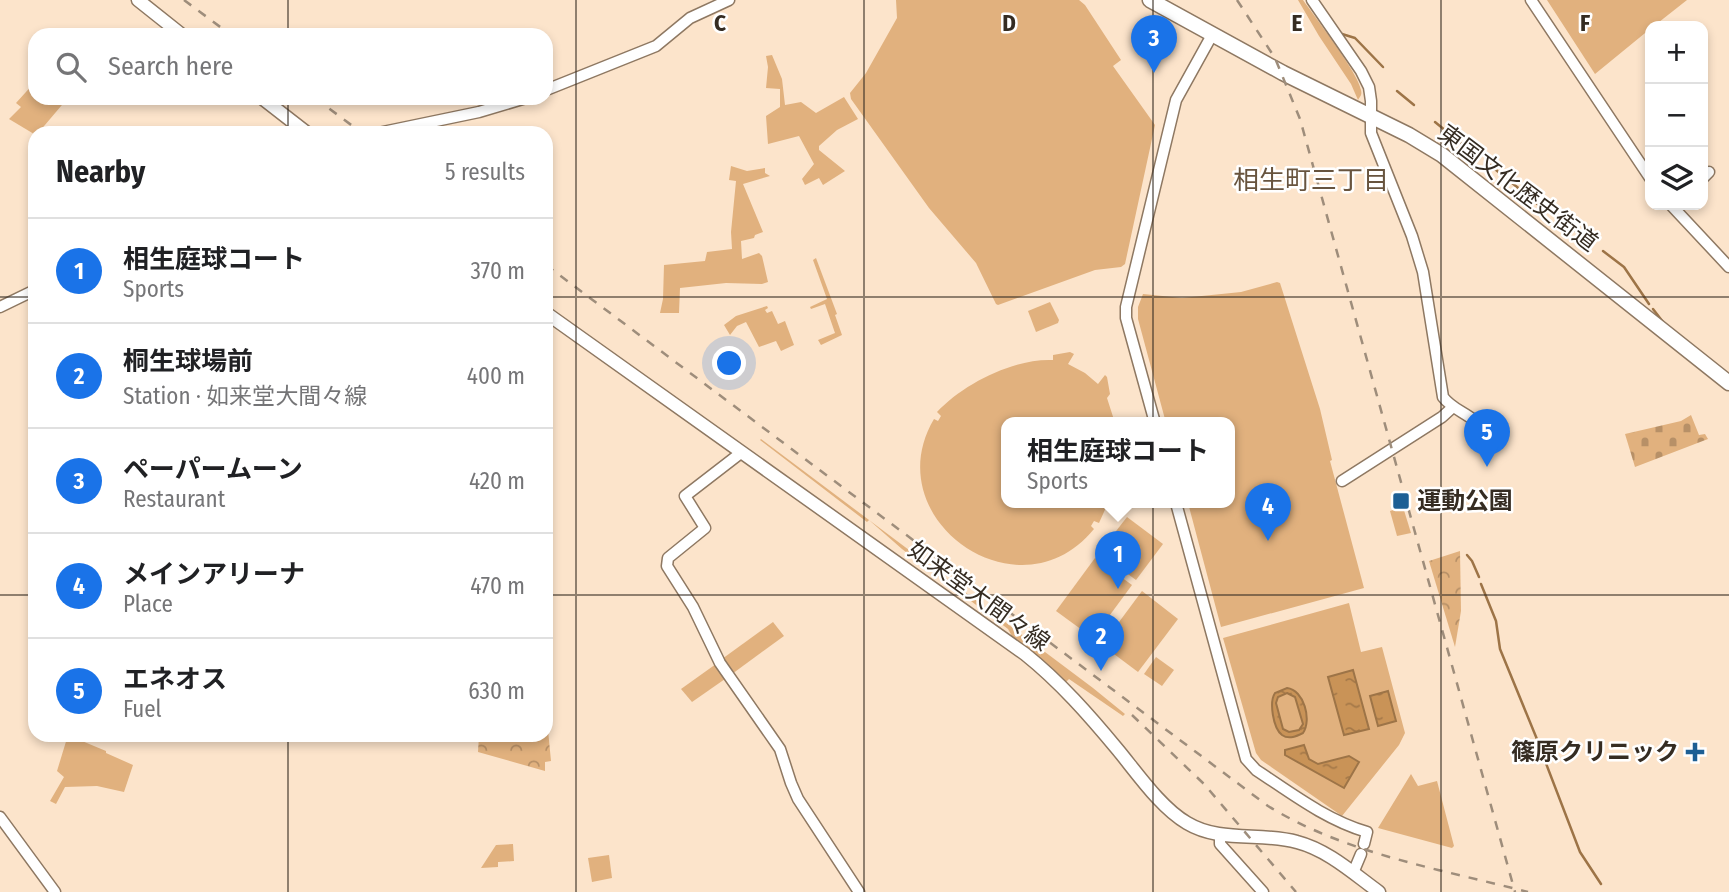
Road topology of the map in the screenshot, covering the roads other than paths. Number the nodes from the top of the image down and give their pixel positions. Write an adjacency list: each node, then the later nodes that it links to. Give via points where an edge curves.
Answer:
1 (138, 0): 6 (main road)
2 (729, 0): 8 (street, via 697,13 656,46)
3 (1150, 0): 7 (highway, 東国文化歴史街道)
4 (1312, 0): 11 (street, via 1365,79 1371,93)
5 (1531, 0): 14 (street)
6 (173, 28)
7 (1212, 34): 11 (highway, 東国文化歴史街道); 22 (street, via 1176,100 1126,307)
8 (553, 87)
9 (271, 105): 12 (main road)
10 (502, 105): 13 (street)
11 (1370, 117): 20 (highway, 東国文化歴史街道, via 1460,167); 21 (street, via 1371,132 1416,248 1442,394)
12 (298, 126)
13 (412, 126)
14 (1645, 171)
15 (1678, 210): 16 (street)
16 (1729, 267)
17 (28, 293): 18 (street)
18 (0, 307)
19 (553, 318): 24 (main road, 如来堂大間々線)
20 (1729, 383)
21 (1453, 407): 23 (street, via 1475,419); 25 (street)
22 (1152, 417)
23 (1484, 432)
24 (742, 452): 28 (main road, 如来堂大間々線, via 1025,654 1071,695 1176,815 1200,830); 31 (street, via 685,496 705,528 668,558 667,566 720,663 780,749 798,799)
25 (1342, 481)
26 (1177, 508): 29 (street, via 1246,760 1327,816 1367,832)
27 (0, 817): 30 (street)
28 (1220, 834): 29 (main road, 如来堂大間々線, via 1297,842); 32 (street, via 1220,844)
29 (1353, 873): 33 (main road, 如来堂大間々線)
30 (54, 892)
31 (859, 892)
32 (1263, 892)
33 (1379, 892)

